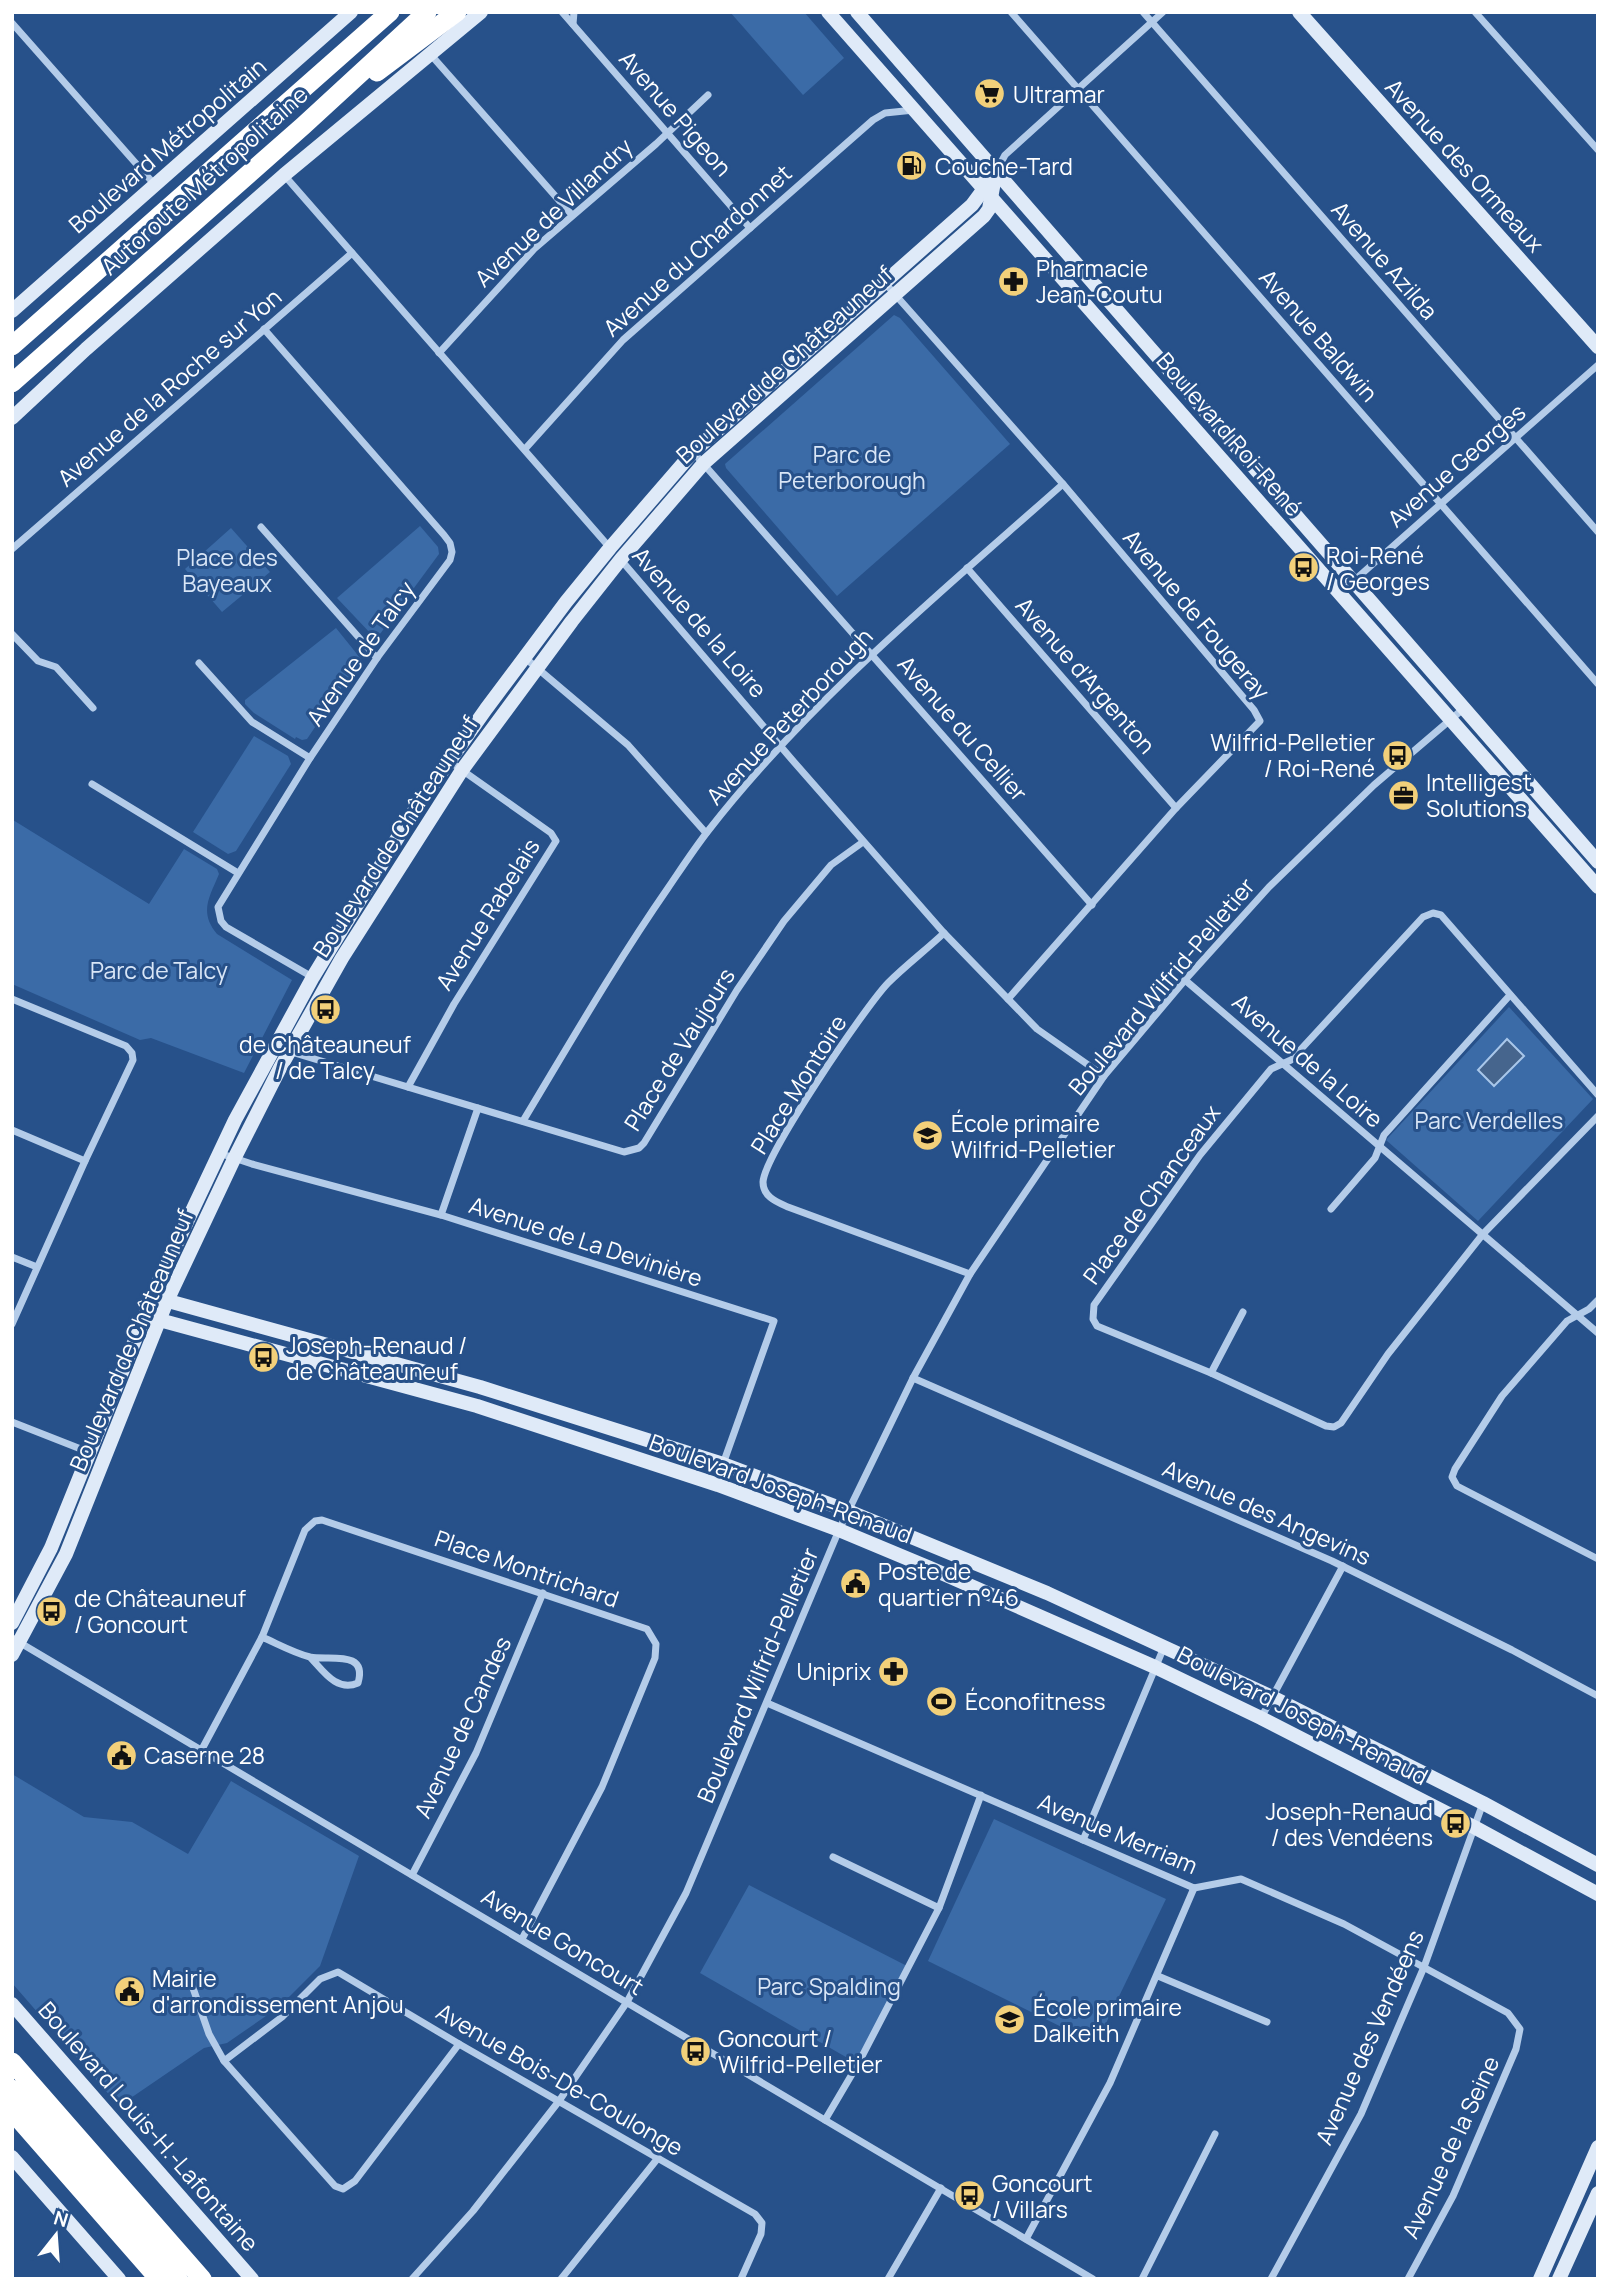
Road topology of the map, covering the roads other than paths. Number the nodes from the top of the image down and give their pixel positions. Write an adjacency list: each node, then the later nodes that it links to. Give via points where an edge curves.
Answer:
1 (390, 12): 36 (highway, Autoroute Métropolitaine)
2 (427, 12): 22 (highway, Autoroute Métropolitaine)
3 (457, 12): 22 (highway)
4 (481, 12): 18 (street)
5 (562, 12): 17 (street, Avenue Pigeon)
6 (574, 12): 17 (street)
7 (828, 12): 21 (street, Boulevard Roi-René)
8 (857, 12): 25 (street, Boulevard Roi-René)
9 (1011, 12): 19 (street, Avenue Baldwin)
10 (1143, 12): 15 (street, Avenue Azilda)
11 (1163, 12): 15 (street, Boulevard de Châteauneuf)
12 (1299, 12): 37 (street, Avenue des Ormeaux)
13 (1475, 12): 24 (street)
14 (343, 15): 27 (street, Boulevard Métropolitain)
15 (1152, 22): 19 (street, Boulevard de Châteauneuf); 42 (street, Avenue Azilda)
16 (12, 23): 27 (street)
17 (573, 24): 23 (street, Avenue Pigeon)
18 (431, 55): 26 (street); 29 (street)
19 (1079, 90): 25 (street, Boulevard de Châteauneuf, via 1005,155); 47 (street, Avenue Baldwin)
20 (708, 95): 23 (street, Avenue de Villandry)
21 (914, 110): 28 (street, Boulevard Roi-René); 30 (street, Avenue du Chardonnet, via 877,117)
22 (303, 126): 40 (highway, Autoroute Métropolitaine)
23 (668, 133): 29 (street, Avenue de Villandry); 30 (street, Avenue Pigeon)
24 (1598, 150)
25 (996, 171): 28 (street, Boulevard de Châteauneuf); 54 (street, Boulevard Roi-René)
26 (284, 175): 31 (street, Avenue de la Loire); 41 (street)
27 (155, 185): 34 (street, Boulevard Métropolitain)
28 (988, 194): 32 (street, Boulevard de Châteauneuf); 33 (street, Boulevard de Châteauneuf, via 988,213); 55 (street, Boulevard Roi-René)
29 (572, 215): 38 (street, Avenue de Villandry, via 503,280)
30 (750, 228): 43 (street, Avenue du Chardonnet, via 622,340)
31 (352, 253): 35 (street, Avenue de la Roche sur Yon); 38 (street, Avenue de la Loire)
32 (884, 282): 33 (street, Avenue de Fougeray); 44 (street, Boulevard de Châteauneuf)
33 (895, 294): 45 (street, Boulevard de Châteauneuf); 46 (street, Avenue de Fougeray)
34 (12, 311)
35 (264, 329): 51 (street, Avenue de la Roche sur Yon); 58 (street, Avenue de Talcy, via 450,543 450,560)
36 (12, 346)
37 (1598, 347)
38 (439, 353): 43 (street, Avenue de la Loire)
39 (1598, 365): 42 (street, Avenue Georges)
40 (12, 383)
41 (12, 418)
42 (1515, 439): 47 (street, Avenue Georges); 49 (street, Avenue Azilda)
43 (525, 449): 50 (street, Avenue de la Loire)
44 (693, 452): 45 (street, Avenue du Cellier); 50 (street, Boulevard de Châteauneuf)
45 (704, 463): 52 (street, Boulevard de Châteauneuf); 57 (street, Avenue du Cellier)
46 (1063, 484): 53 (street, Avenue Peterborough); 70 (street, Avenue de Fougeray, via 1260,721)
47 (1441, 504): 54 (street, Avenue Georges); 61 (street, Avenue Baldwin)
48 (261, 527): 58 (street)
49 (1598, 532)
50 (610, 548): 52 (street, Avenue de la Loire); 59 (street, Boulevard de Châteauneuf)
51 (12, 550)
52 (621, 559): 59 (street, Boulevard de Châteauneuf); 65 (street, Avenue de la Loire)
53 (967, 568): 57 (street, Avenue Peterborough); 70 (street, Avenue d'Argenton)
54 (1353, 581): 55 (street, Avenue Georges); 63 (street, Boulevard Roi-René)
55 (1340, 593): 64 (street, Boulevard Roi-René)
56 (12, 634): 62 (street, via 38,661 55,667)
57 (872, 653): 65 (street, Avenue Peterborough); 76 (street, Avenue du Cellier)
58 (377, 658): 66 (street, Avenue de Talcy)
59 (530, 662): 67 (street, Boulevard de Châteauneuf); 68 (street, Boulevard de Châteauneuf); 71 (street, via 628,745)
60 (199, 663): 66 (street, via 252,722)
61 (1598, 684)
62 (93, 708)
63 (1463, 709): 64 (street, Boulevard Wilfrid-Pelletier); 73 (street, Boulevard Roi-René)
64 (1452, 720): 75 (street, Boulevard Roi-René); 79 (street, Boulevard Wilfrid-Pelletier, via 1374,785)
65 (781, 745): 71 (street, Avenue Peterborough); 72 (street, Avenue de la Loire)
66 (310, 758): 74 (street, Avenue de Talcy)
67 (449, 761): 68 (street, Avenue Rabelais); 78 (street, Boulevard de Châteauneuf)
68 (462, 770): 80 (street, Boulevard de Châteauneuf); 88 (street, Avenue Rabelais, via 551,832 556,841)
69 (92, 784): 74 (street)
70 (1176, 808): 76 (street, Avenue de Fougeray)
71 (706, 833): 92 (street, Avenue Peterborough, via 629,945)
72 (863, 842): 77 (street, Avenue de la Loire); 92 (street, Place de Vaujours, via 831,865 785,921 737,989 639,1148 624,1152)
73 (1598, 862)
74 (238, 873): 78 (street, Avenue de Talcy, via 218,909 221,921)
75 (1598, 887)
76 (1091, 905): 83 (street, Avenue de Fougeray)
77 (944, 933): 83 (street, Avenue de la Loire); 103 (street, Place Montoire, via 887,985 838,1051 781,1141 763,1185 769,1198 788,1207)
78 (313, 977): 80 (street, Avenue de Talcy); 84 (street, Boulevard de Châteauneuf)
79 (1185, 980): 86 (street, Avenue de la Loire); 87 (street, Boulevard Wilfrid-Pelletier)
80 (327, 985): 85 (street, Boulevard de Châteauneuf)
81 (1510, 995): 86 (street, via 1441,915 1433,912 1423,917 1292,1060); 89 (street); 94 (street, via 1384,1135)
82 (12, 999): 97 (street, via 128,1048 133,1060)
83 (1009, 999): 87 (street, Avenue de la Loire, via 1037,1029)
84 (274, 1046): 85 (street, Place de Vaujours); 95 (street, Boulevard de Châteauneuf)
85 (290, 1052): 88 (street, Place de Vaujours); 96 (street, Boulevard de Châteauneuf)
86 (1283, 1064): 94 (street, Avenue de la Loire); 113 (street, Place de Chanceaux, via 1271,1069 1200,1155 1094,1305 1097,1326)
87 (1104, 1076): 103 (street, Boulevard Wilfrid-Pelletier)
88 (408, 1087): 90 (street, Place de Vaujours)
89 (1598, 1095)
90 (478, 1108): 92 (street, Place de Vaujours); 99 (street)
91 (1598, 1116): 100 (street)
92 (523, 1121)
93 (12, 1130): 97 (street)
94 (1380, 1147): 98 (street); 100 (street, Avenue de la Loire)
95 (219, 1153): 96 (street, Avenue de La Devinière); 104 (street, Boulevard de Châteauneuf)
96 (234, 1158): 99 (street, Avenue de La Devinière); 106 (street, Boulevard de Châteauneuf)
97 (85, 1161): 102 (street)
98 (1331, 1209)
99 (441, 1215): 118 (street, Avenue de La Devinière, via 774,1321)
100 (1483, 1234): 109 (street, Avenue de la Loire); 113 (street, Place de Chanceaux, via 1334,1427)
101 (12, 1256): 102 (street)
102 (37, 1267): 111 (street)
103 (970, 1274): 114 (street, Boulevard Wilfrid-Pelletier)
104 (152, 1297): 106 (street, Boulevard Joseph-Renaud); 108 (street, Boulevard de Châteauneuf)
105 (1598, 1300): 109 (street)
106 (167, 1301): 110 (street, Boulevard de Châteauneuf); 118 (street, Boulevard Joseph-Renaud, via 480,1387)
107 (1243, 1312): 113 (street)
108 (144, 1315): 110 (street, Boulevard Joseph-Renaud); 116 (street, Boulevard de Châteauneuf)
109 (1578, 1315): 112 (street, Avenue de la Loire); 123 (street, via 1567,1321 1502,1396 1452,1477 1457,1486)
110 (159, 1320): 117 (street, Boulevard de Châteauneuf); 119 (street, Boulevard Joseph-Renaud, via 477,1406)
111 (12, 1324)
112 (1598, 1333)
113 (1211, 1373)
114 (913, 1378): 120 (street, Boulevard Wilfrid-Pelletier); 124 (street, Avenue des Angevins)
115 (12, 1422): 116 (street)
116 (89, 1452): 117 (street); 129 (street, Boulevard de Châteauneuf, via 51,1548)
117 (105, 1458): 131 (street, Boulevard de Châteauneuf, via 66,1554)
118 (723, 1464): 119 (street, Avenue de La Devinière); 120 (street, Boulevard Joseph-Renaud)
119 (718, 1485): 121 (street, Boulevard Joseph-Renaud)
120 (848, 1511): 121 (street, Boulevard Wilfrid-Pelletier); 122 (street, Boulevard Joseph-Renaud)
121 (839, 1530): 125 (street, Boulevard Joseph-Renaud); 137 (street, Boulevard Wilfrid-Pelletier)
122 (938, 1549): 125 (street); 127 (street, Boulevard Joseph-Renaud)
123 (1598, 1559)
124 (1343, 1566): 135 (street, Avenue des Angevins); 136 (street)
125 (930, 1567): 128 (street, Boulevard Joseph-Renaud)
126 (542, 1593): 130 (street, Place Montrichard, via 315,1521 304,1530); 146 (street, Avenue de Candes, via 476,1753); 150 (street, Place Montrichard, via 647,1629 656,1644 655,1658 602,1787)
127 (1047, 1594): 128 (street); 132 (street, Boulevard Joseph-Renaud)
128 (1038, 1615): 134 (street, Boulevard Joseph-Renaud)
129 (12, 1623)
130 (262, 1637): 133 (street); 139 (street, Place Montrichard)
131 (15, 1645): 139 (street, Avenue Goncourt)
132 (1164, 1646): 134 (street); 136 (street, Boulevard Joseph-Renaud)
133 (312, 1658): 133 (street, via 340,1685 358,1683 361,1673 353,1662)
134 (1155, 1667): 138 (street, Boulevard Joseph-Renaud); 143 (street)
135 (1598, 1696)
136 (1272, 1697): 138 (street); 141 (street, Boulevard Joseph-Renaud)
137 (767, 1703): 140 (street, Avenue Merriam); 154 (street, Boulevard Wilfrid-Pelletier, via 686,1893)
138 (1261, 1718): 142 (street, Boulevard Joseph-Renaud)
139 (201, 1751): 146 (street, Avenue Goncourt)
140 (981, 1796): 143 (street, Avenue Merriam); 149 (street)
141 (1483, 1803): 142 (street, Avenue des Vendéens); 145 (street, Boulevard Joseph-Renaud)
142 (1474, 1827): 148 (street, Boulevard Joseph-Renaud); 151 (street, Avenue des Vendéens)
143 (1083, 1840): 147 (street, Avenue Merriam)
144 (833, 1857): 149 (street)
145 (1598, 1865)
146 (412, 1875): 150 (street, Avenue Goncourt)
147 (1194, 1888): 151 (street, Avenue Merriam, via 1241,1878 1344,1924); 152 (street)
148 (1598, 1894)
149 (939, 1908): 164 (street)
150 (522, 1939): 154 (street, Avenue Goncourt)
151 (1424, 1968): 157 (street, Avenue Merriam, via 1508,2012); 183 (street, Avenue des Vendéens, via 1361,2115)
152 (1158, 1976): 156 (street); 171 (street, via 1110,2084)
153 (193, 1989): 159 (street)
154 (627, 2002): 162 (street, Boulevard Wilfrid-Pelletier); 164 (street, Avenue Goncourt)
155 (12, 2004): 176 (street, Boulevard Louis-H.-Lafontaine)
156 (1267, 2022)
157 (1520, 2029): 184 (street, Avenue de la Seine, via 1516,2049 1454,2196)
158 (459, 2044): 159 (street, Avenue Bois-De-Coulonge, via 338,1972 320,1979 282,2017); 159 (street, via 355,2181 343,2189 335,2186); 162 (street, Avenue Bois-De-Coulonge)
159 (224, 2061)
160 (12, 2062): 175 (highway)
161 (12, 2089): 174 (highway)
162 (559, 2101): 168 (street, Avenue Bois-De-Coulonge); 177 (street, Boulevard Wilfrid-Pelletier, via 473,2211)
163 (12, 2111): 173 (highway)
164 (825, 2120): 169 (street, Avenue Goncourt)
165 (1215, 2134): 182 (street)
166 (1598, 2147): 185 (street)
167 (12, 2157): 172 (street)
168 (658, 2158): 178 (street); 179 (street, Avenue Bois-De-Coulonge, via 755,2214 762,2223)
169 (941, 2188): 171 (street, Avenue Goncourt); 180 (street)
170 (1598, 2193): 186 (street)
171 (1026, 2239): 181 (street, Avenue Goncourt)
172 (118, 2279)
173 (159, 2279)
174 (178, 2279)
175 (202, 2279)
176 (252, 2279)
177 (412, 2279)
178 (561, 2279)
179 (741, 2279)
180 (888, 2279)
181 (1093, 2279)
182 (1142, 2279)
183 (1271, 2279)
184 (1409, 2279)
185 (1540, 2279)
186 (1559, 2279)

